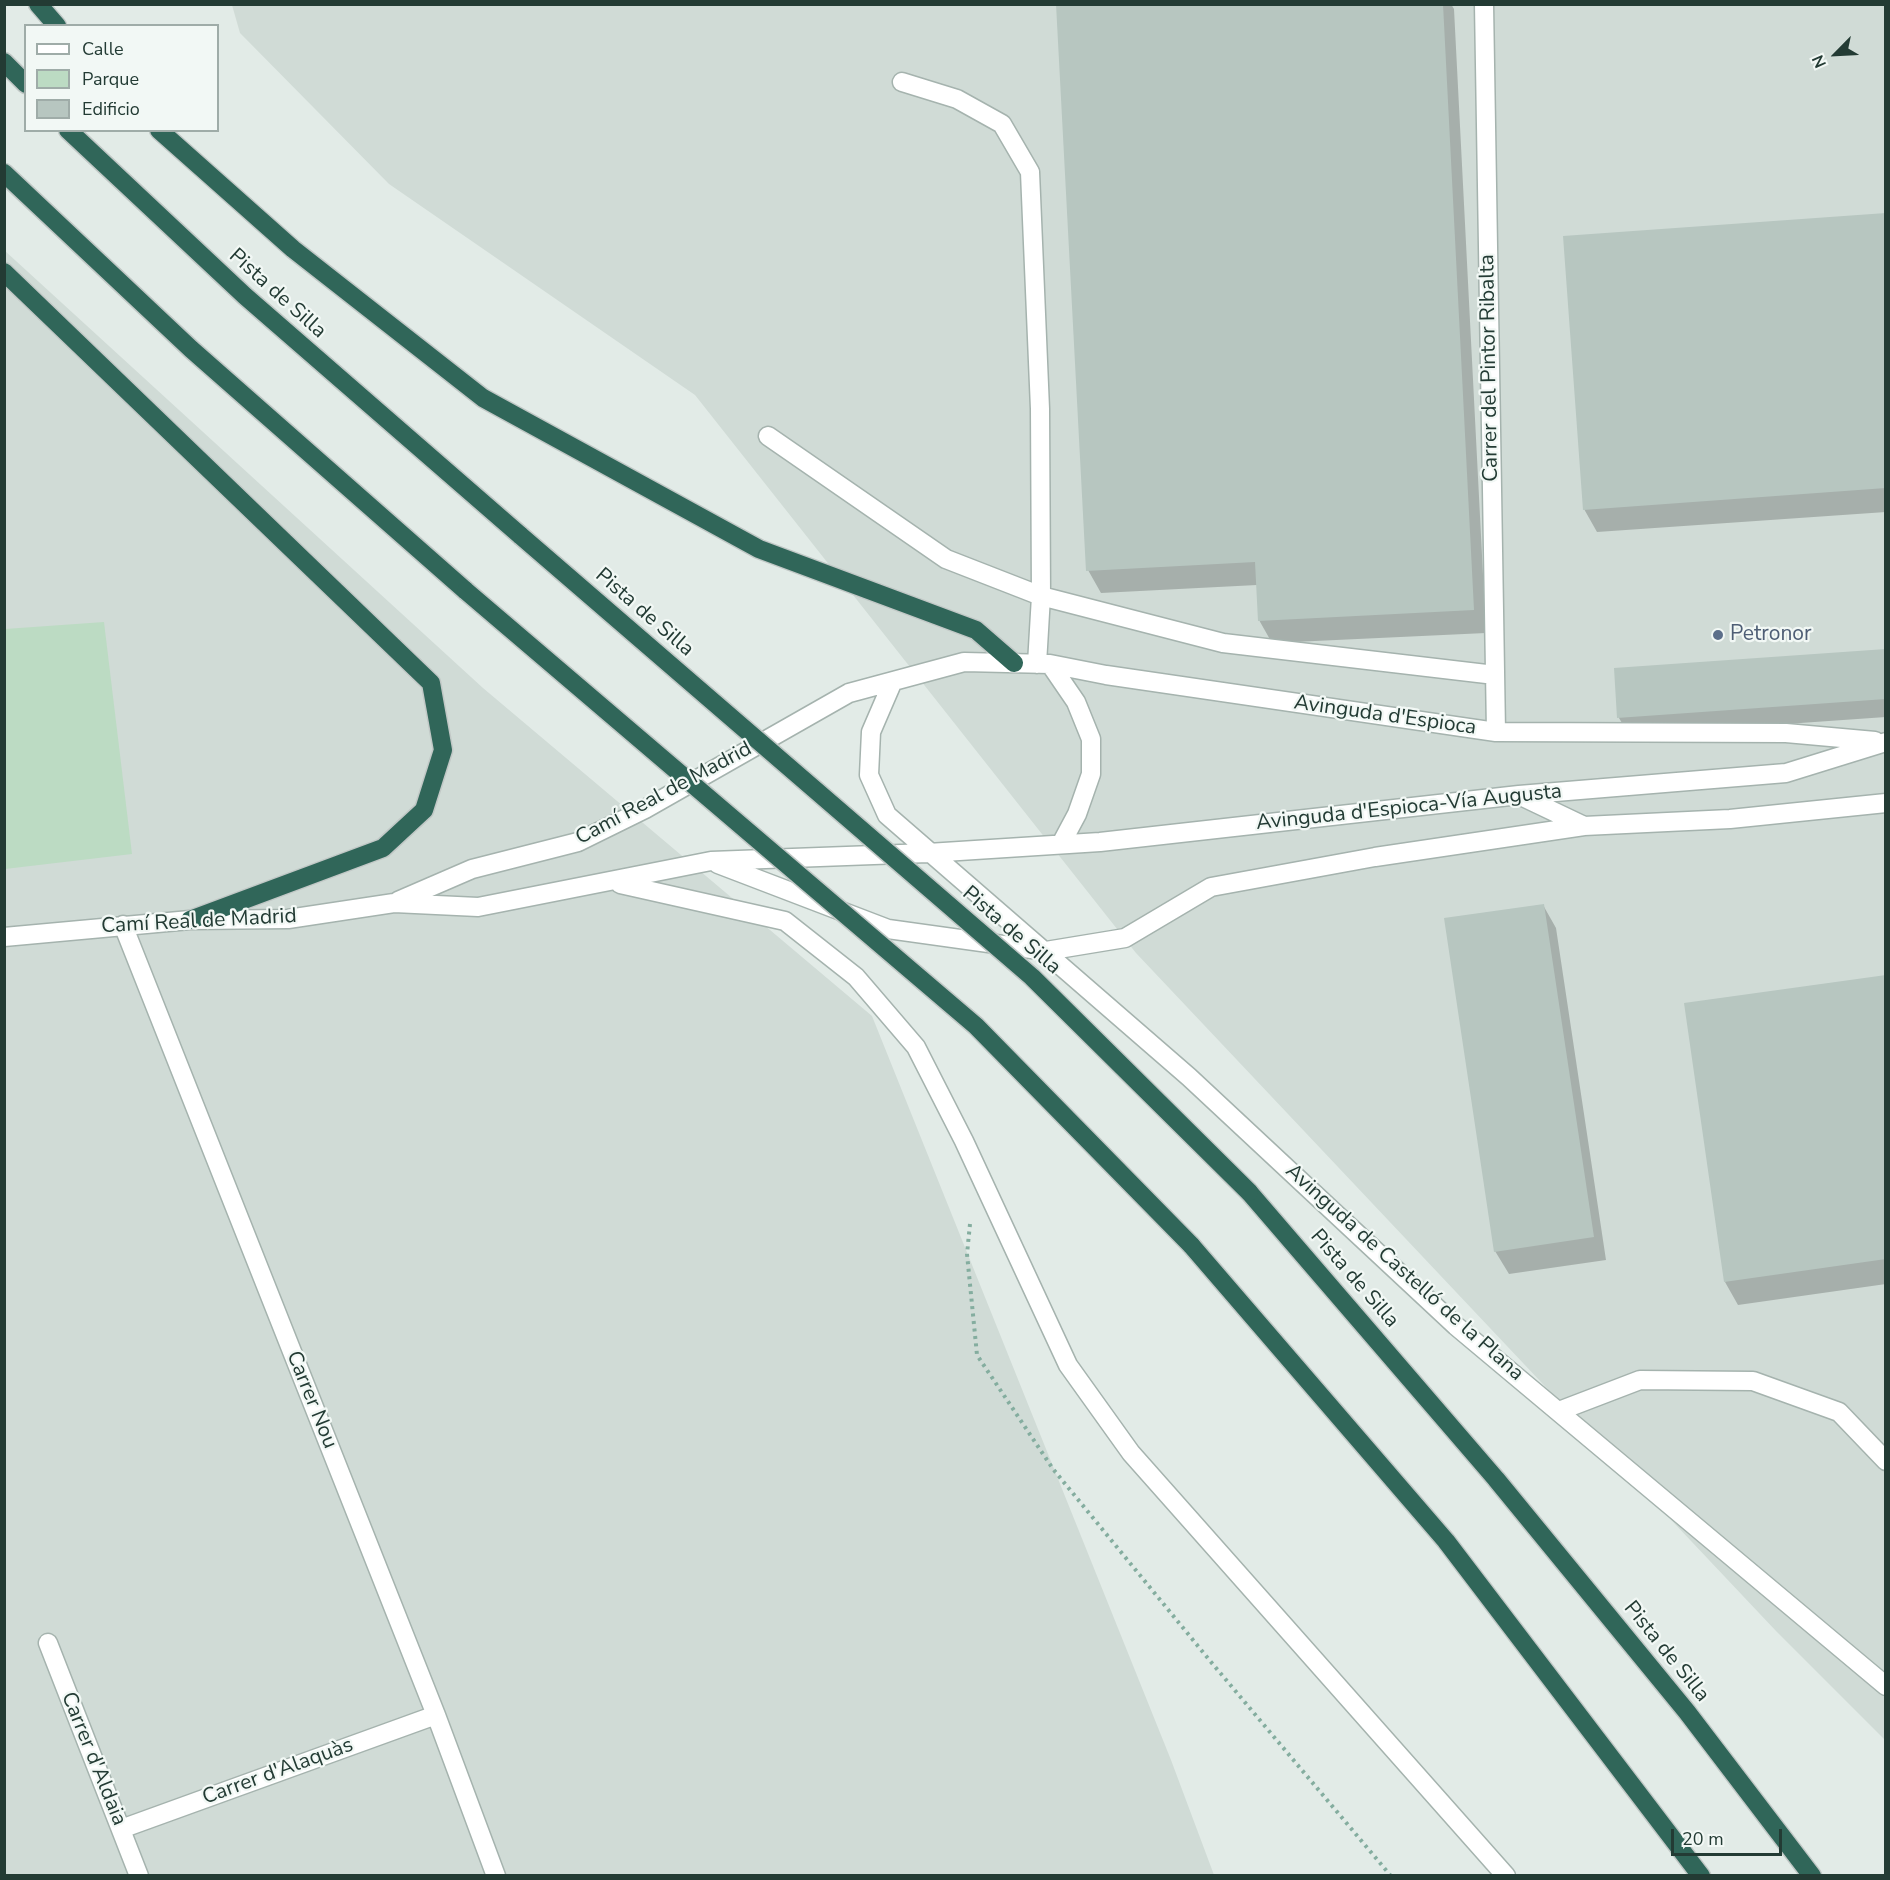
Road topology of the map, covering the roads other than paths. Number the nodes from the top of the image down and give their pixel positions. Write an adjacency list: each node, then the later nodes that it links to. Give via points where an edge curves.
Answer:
1 (38, 4): 3 (highway)
2 (1484, 4): 15 (street, Carrer del Pintor Ribalta)
3 (55, 24)
4 (4, 62): 5 (highway)
5 (24, 82)
6 (902, 82): 12 (street, via 957,99 1002,124 1030,172 1040,409)
7 (70, 132): 41 (highway, Pista de Silla, bridge, via 245,296 1032,977 1249,1192 1496,1479 1687,1712)
8 (161, 132): 13 (highway, via 293,249 483,398 759,549 976,630)
9 (4, 173): 40 (highway, bridge, via 191,349 466,591 976,1026 1191,1245 1446,1541)
10 (4, 272): 27 (highway, via 431,683 443,750 424,810 383,848)
11 (768, 436): 12 (street, via 946,559)
12 (1041, 596): 14 (street); 15 (street, via 1223,643)
13 (1014, 663): 14 (street, Avinguda d'Espioca); 16 (street, Avinguda d'Espioca, via 964,662)
14 (1043, 664): 17 (street, Avinguda d'Espioca); 22 (street, via 1076,702 1090,739 1091,774)
15 (1495, 675): 17 (street, Carrer del Pintor Ribalta)
16 (893, 681): 23 (street, Avinguda de Castelló de la Plana, via 871,732 869,775 887,815); 26 (street, Camí Real de Madrid, via 849,693 645,809 578,842 472,869)
17 (1496, 732): 18 (street, Avinguda d'Espioca, via 1786,733)
18 (1884, 742): 19 (street, Avinguda d'Espioca-Vía Augusta, via 1786,772)
19 (1519, 795): 21 (street); 22 (street, Avinguda d'Espioca-Vía Augusta)
20 (1886, 803): 21 (street, via 1730,819)
21 (1584, 826): 30 (street, via 1211,887 1125,938)
22 (1061, 844): 23 (street, Avinguda d'Espioca-Vía Augusta)
23 (928, 853): 24 (street, Camí Real de Madrid); 30 (street, Avinguda de Castelló de la Plana)
24 (711, 861): 25 (street, Camí Real de Madrid); 30 (street, via 888,929)
25 (613, 882): 26 (street, Camí Real de Madrid, via 478,908); 39 (street, via 786,921 856,976 916,1047 1068,1365 1131,1453)
26 (394, 903): 27 (street, Camí Real de Madrid, via 288,919)
27 (190, 920): 28 (street, Camí Real de Madrid)
28 (123, 925): 29 (street, Camí Real de Madrid); 35 (street, Carrer Nou)
29 (4, 937)
30 (1046, 951): 31 (street, Avinguda de Castelló de la Plana, via 1189,1077 1456,1326)
31 (1559, 1411): 32 (street, via 1640,1380 1753,1381 1839,1412); 34 (street, Avinguda de Castelló de la Plana)
32 (1886, 1461)
33 (48, 1643): 36 (street, Carrer d'Aldaia)
34 (1886, 1686)
35 (436, 1715): 36 (street, Carrer d'Alaquàs); 38 (street, Carrer Nou)
36 (121, 1829): 37 (street, Carrer d'Aldaia)
37 (139, 1875)
38 (496, 1875)
39 (1506, 1875)
40 (1701, 1875)
41 (1812, 1875)

